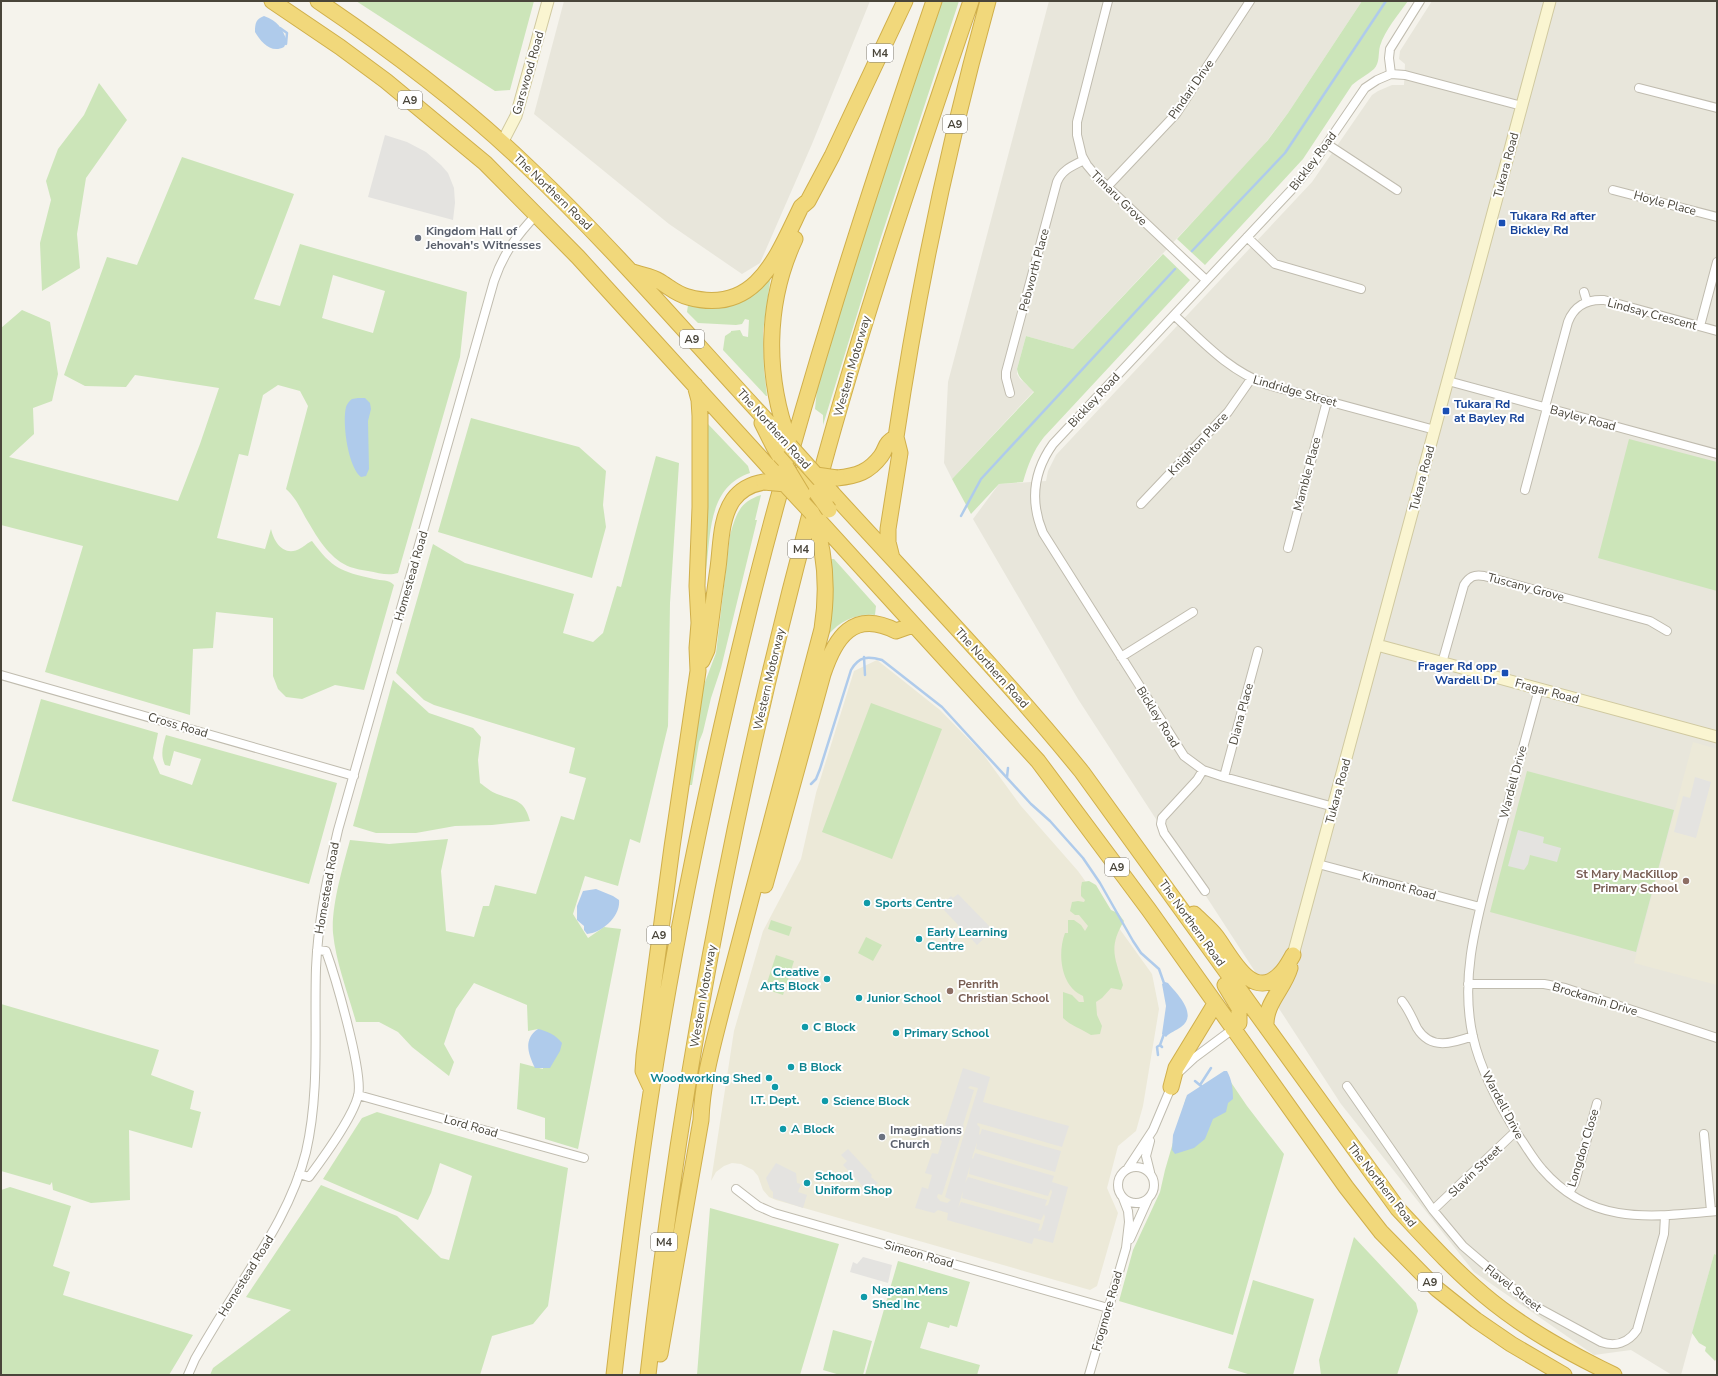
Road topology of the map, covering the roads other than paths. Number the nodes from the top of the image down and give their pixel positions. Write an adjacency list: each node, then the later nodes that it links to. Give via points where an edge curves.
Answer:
1 (272, 1): 23 (highway, The Northern Road / A9, via 340,47 432,117 485,163)
2 (318, 1): 16 (highway, The Northern Road / A9, via 386,48)
3 (548, 1): 16 (street, Garswood Road, via 516,116)
4 (905, 1): 22 (highway, M4)
5 (934, 1): 87 (highway, via 853,245 772,519 704,805)
6 (970, 1): 109 (highway, Western Motorway / M4, via 884,261 830,442 782,624 747,771 719,903 686,1094)
7 (988, 1): 42 (highway, A9, via 956,121 929,241)
8 (1108, 1): 18 (street, Timaru Grove, via 1078,113 1077,135)
9 (1250, 1): 19 (street, Pindari Drive, via 1176,114)
10 (1420, 1): 12 (street, via 1390,48)
11 (1550, 1): 14 (street, Tukara Road)
12 (1391, 74): 14 (street, Bickley Road, via 1411,76); 17 (street, Bickley Road, via 1371,83 1361,93)
13 (1639, 88): 15 (street)
14 (1522, 106): 36 (street, Tukara Road)
15 (1717, 108)
16 (502, 143): 27 (highway, The Northern Road / A9, via 581,218)
17 (1327, 144): 20 (street); 25 (street, Bickley Road, via 1296,185)
18 (1084, 160): 19 (street, Timaru Grove); 38 (street, Pebworth Place, via 1068,168 1057,182 1006,372)
19 (1107, 187): 28 (street, Timaru Grove)
20 (1397, 190)
21 (1613, 190): 24 (street, Hoyle Place)
22 (808, 201): 27 (highway, M4, via 801,207 778,254 762,278 749,289 734,296 702,300 686,297 658,280); 43 (highway, M4, via 808,211 787,259 775,306 771,338 777,401)
23 (537, 214): 37 (highway, The Northern Road / A9); 68 (street, Homestead Road, via 511,244 494,281)
24 (1717, 217)
25 (1247, 237): 28 (street, Bickley Road); 29 (street, via 1275,264)
26 (1717, 262): 33 (street)
27 (632, 272): 43 (highway, The Northern Road / A9, via 754,408)
28 (1206, 280): 32 (street, Bickley Road)
29 (1361, 289)
30 (1584, 292): 31 (street)
31 (1587, 302): 33 (street, Lindsay Crescent, via 1604,300); 40 (street, via 1573,312 1568,322)
32 (1174, 315): 35 (street, Lindridge Street, via 1226,363); 61 (street, Bickley Road, via 1053,444 1042,460 1035,485 1036,512 1043,534)
33 (1700, 326): 34 (street, Lindsay Crescent)
34 (1717, 331)
35 (1251, 379): 39 (street, Lindridge Street); 51 (street, Knighton Place, via 1223,419)
36 (1448, 381): 40 (street, Bayley Road); 41 (street, Tukara Road)
37 (695, 385): 43 (highway, The Northern Road / A9, via 740,435); 63 (highway, A9, via 700,416)
38 (1010, 393)
39 (1327, 401): 41 (street, Lindridge Street); 54 (street, Mamble Place)
40 (1546, 408): 44 (street, Bayley Road); 48 (street)
41 (1435, 430): 59 (street, Tukara Road)
42 (896, 437): 46 (highway, bridge, via 886,443 881,455 867,471 853,477 837,478); 55 (highway, A9, via 900,453 888,529)
43 (774, 444): 45 (highway); 46 (highway, The Northern Road / A9, bridge, via 790,446); 47 (highway, The Northern Road / A9, bridge)
44 (1717, 454)
45 (786, 467): 46 (highway); 47 (highway, bridge)
46 (810, 474): 49 (highway); 50 (highway, The Northern Road / A9, bridge)
47 (792, 486): 49 (highway); 52 (highway, The Northern Road / A9, bridge); 63 (highway, bridge, via 764,482 749,486 736,496 727,511 707,650)
48 (1525, 490)
49 (816, 492): 50 (highway, bridge)
50 (831, 502): 53 (highway); 55 (highway, The Northern Road / A9, via 860,524)
51 (1141, 504)
52 (812, 513): 53 (highway, The Northern Road / A9); 90 (highway, via 820,542 826,582 822,629 722,1009)
53 (839, 542): 57 (highway, The Northern Road / A9)
54 (1288, 548)
55 (892, 558): 73 (highway, The Northern Road / A9, via 1056,740)
56 (1193, 612): 61 (street)
57 (913, 625): 79 (highway, The Northern Road / A9, via 1038,761); 90 (highway, M4, via 896,631 879,624 860,625 841,636 830,652 707,1106)
58 (1667, 631): 62 (street, Tuscany Grove, via 1650,621 1476,575 1470,577 1464,585)
59 (1377, 645): 62 (street, Fragar Road); 70 (street, Tukara Road)
60 (1258, 650): 69 (street, Diana Place)
61 (1121, 657): 67 (street, Bickley Road, via 1179,750 1191,763)
62 (1442, 662): 65 (street, Fragar Road)
63 (698, 671): 87 (highway, A9, via 644,1056 643,1071)
64 (1, 675): 68 (street, Cross Road)
65 (1539, 689): 66 (street, Fragar Road); 74 (street, Wardell Drive)
66 (1717, 737)
67 (1203, 770): 69 (street, Bickley Road); 72 (street, via 1164,815 1161,824 1164,833)
68 (354, 776): 75 (street, Homestead Road, via 325,888)
69 (1224, 777): 70 (street, Bickley Road)
70 (1334, 807): 71 (street, Tukara Road)
71 (1318, 864): 74 (street, Kinmont Road); 76 (street, Tukara Road)
72 (1205, 891)
73 (1169, 892): 76 (highway, via 1215,934 1246,977 1253,982 1274,979 1280,975); 80 (highway, The Northern Road / A9); 81 (highway, via 1192,938 1237,1003 1240,1019)
74 (1480, 907): 77 (street, Wardell Drive, via 1470,955)
75 (317, 950): 88 (street, Homestead Road, via 326,951 340,996 355,1060); 96 (street, Homestead Road, via 316,1085 310,1130)
76 (1294, 955): 80 (highway, via 1287,976 1268,1009)
77 (1468, 984): 82 (street, Wardell Drive); 83 (street, Brockamin Drive, via 1544,984 1565,988)
78 (1402, 1001): 82 (street, via 1420,1032 1431,1041 1447,1044)
79 (1215, 1004): 81 (highway, The Northern Road / A9); 86 (highway, via 1176,1068)
80 (1266, 1026): 84 (highway, The Northern Road / A9)
81 (1233, 1029): 84 (highway, via 1246,1026 1260,1029); 86 (street, via 1189,1063); 112 (highway, The Northern Road / A9, via 1346,1187 1404,1257 1437,1289 1476,1320)
82 (1473, 1036): 92 (street, Wardell Drive, via 1488,1080)
83 (1717, 1038)
84 (1286, 1053): 113 (highway, The Northern Road / A9, via 1398,1209 1448,1261 1485,1296 1510,1315 1560,1347)
85 (1347, 1086): 102 (street, Flavel Street)
86 (1171, 1087): 91 (street)
87 (651, 1088): 108 (highway)
88 (358, 1094): 94 (street, Lord Road); 96 (street, Homestead Road, via 343,1126 309,1177)
89 (1597, 1103): 99 (street, Longdon Close, via 1575,1182)
90 (701, 1120): 110 (highway, M4)
91 (1153, 1130): 95 (street); 97 (street, via 1146,1156)
92 (1516, 1131): 99 (street, Wardell Drive, via 1542,1169); 102 (street, Slavin Street)
93 (1704, 1134): 103 (street)
94 (584, 1158)
95 (1128, 1168): 97 (street, via 1140,1167); 100 (street, via 1121,1174 1118,1182 1118,1190)
96 (299, 1174): 107 (street, Homestead Road, via 278,1223 215,1325)
97 (1151, 1174): 101 (street, via 1154,1187)
98 (736, 1189): 106 (street, Simeon Road, via 758,1206 774,1213)
99 (1569, 1193): 104 (street, Wardell Drive, via 1588,1204 1615,1213)
100 (1123, 1198): 101 (street, via 1135,1203); 105 (street, Frogmore Road, via 1129,1222)
101 (1148, 1199): 105 (street, Frogmore Road)
102 (1433, 1210): 104 (street, Flavel Street, via 1463,1246 1524,1300 1601,1342 1611,1344 1627,1340 1639,1325 1664,1234)
103 (1714, 1211): 104 (street, Wardell Drive)
104 (1665, 1216)
105 (1126, 1248): 106 (street, Frogmore Road)
106 (1108, 1308): 111 (street, Frogmore Road)
107 (188, 1375)
108 (614, 1375)
109 (648, 1375)
110 (657, 1375)
111 (1089, 1375)
112 (1564, 1375)
113 (1614, 1375)

